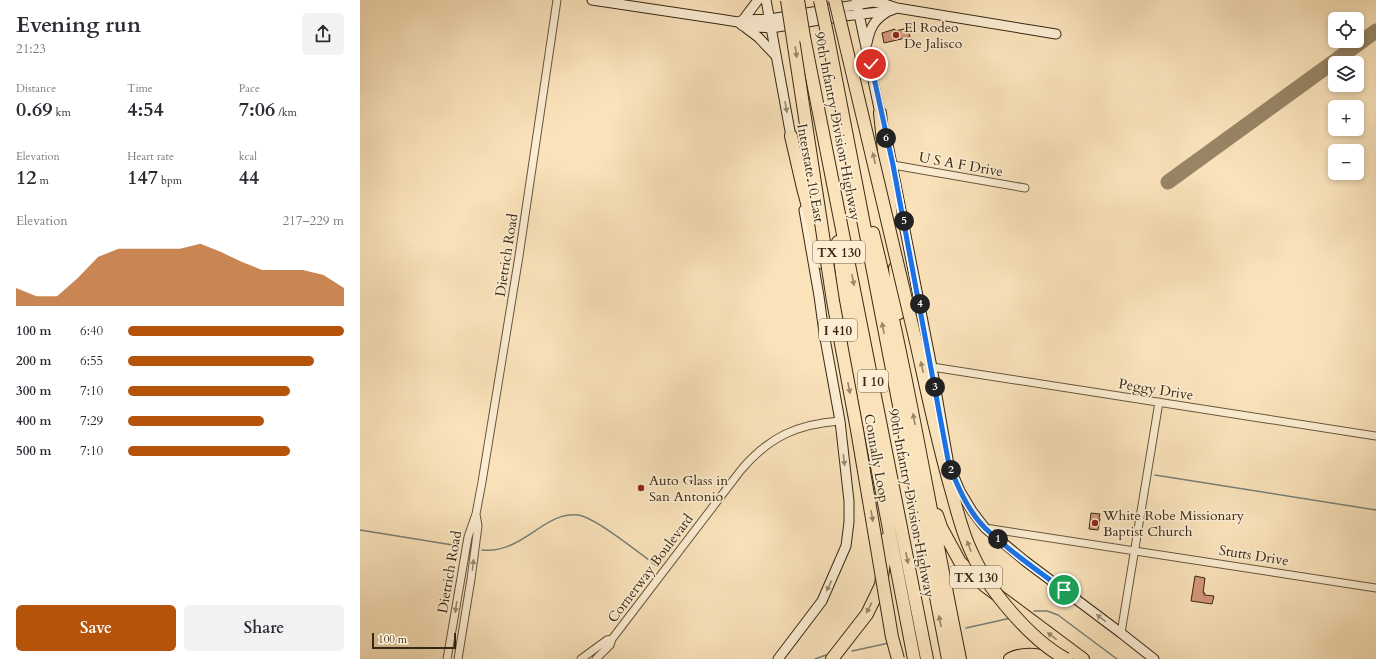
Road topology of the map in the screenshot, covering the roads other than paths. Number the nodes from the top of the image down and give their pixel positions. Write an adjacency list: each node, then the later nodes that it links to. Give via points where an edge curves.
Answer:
1 (557, 0): 31 (street, Dietrich Road, via 518,263)
2 (592, 0): 13 (main road)
3 (758, 0): 13 (main road)
4 (766, 0): 14 (main road, Interstate 10 East)
5 (788, 0): 44 (highway, Connally Loop / I 410, one-way to 44, bridge, via 833,301)
6 (798, 0): 18 (highway, 90th Infantry Division Highway / I 10, bridge)
7 (820, 0): 19 (highway, 90th Infantry Division Highway / I 10, bridge)
8 (835, 0): 51 (highway, one-way to 8, bridge, via 1021,622 989,586 972,553 958,516)
9 (874, 1): 10 (main road); 11 (main road)
10 (856, 2): 12 (main road); 14 (main road)
11 (893, 10): 12 (main road); 15 (main road); 16 (main road, via 874,22)
12 (858, 14): 14 (main road); 16 (main road)
13 (741, 23): 14 (main road); 17 (main road)
14 (771, 24): 17 (main road, Interstate 10 East)
15 (1056, 34)
16 (867, 46): 20 (main road)
17 (777, 57): 21 (main road, Interstate 10 East, one-way to 21)
18 (818, 104): 26 (highway, TX 130, via 845,300); 46 (highway, 90th Infantry Division Highway / I 10, one-way to 46)
19 (842, 109): 25 (highway, TX 130); 47 (highway, 90th Infantry Division Highway / I 10, one-way to 19)
20 (880, 112): 22 (main road); 25 (highway)
21 (791, 136): 26 (highway, via 851,364); 28 (main road, Interstate 10 East)
22 (893, 165): 23 (street, U S A F Drive); 24 (main road)
23 (1026, 188)
24 (932, 367): 27 (street, Peggy Drive); 33 (main road, via 949,465 960,491)
25 (906, 372): 30 (highway, TX 130, one-way to 25)
26 (864, 398): 32 (highway, TX 130)
27 (1159, 402): 29 (street, Peggy Drive); 34 (street)
28 (840, 421): 37 (street, Cornerway Boulevard, via 803,427 772,441 757,452); 42 (main road, Interstate 10 East, one-way to 42, via 849,502 846,546 822,601)
29 (1376, 436)
30 (922, 458): 48 (highway, via 936,544); 52 (highway, TX 130, one-way to 30, via 985,586 960,562 940,527)
31 (476, 514): 38 (street, Dietrich Road, one-way to 38, via 468,537); 39 (street, Dietrich Road, one-way to 31, via 478,526)
32 (887, 517): 43 (highway, one-way to 43, via 888,535 881,585 867,614); 45 (highway, TX 130)
33 (984, 528): 34 (street, Stutts Drive); 36 (main road, one-way to 33)
34 (1134, 550): 35 (street, Stutts Drive); 36 (street)
35 (1376, 588)
36 (1121, 633): 53 (main road)
37 (612, 639): 40 (street, Cornerway Boulevard); 41 (street, Cornerway Boulevard, via 610,646)
38 (447, 659)
39 (458, 659)
40 (581, 659)
41 (596, 659)
42 (778, 659)
43 (832, 659)
44 (898, 659)
45 (914, 659)
46 (927, 659)
47 (948, 659)
48 (960, 659)
49 (1010, 659): 50 (highway, via 1024,654 1036,654)
50 (1053, 659)
51 (1066, 659)
52 (1083, 659)
53 (1154, 659)

